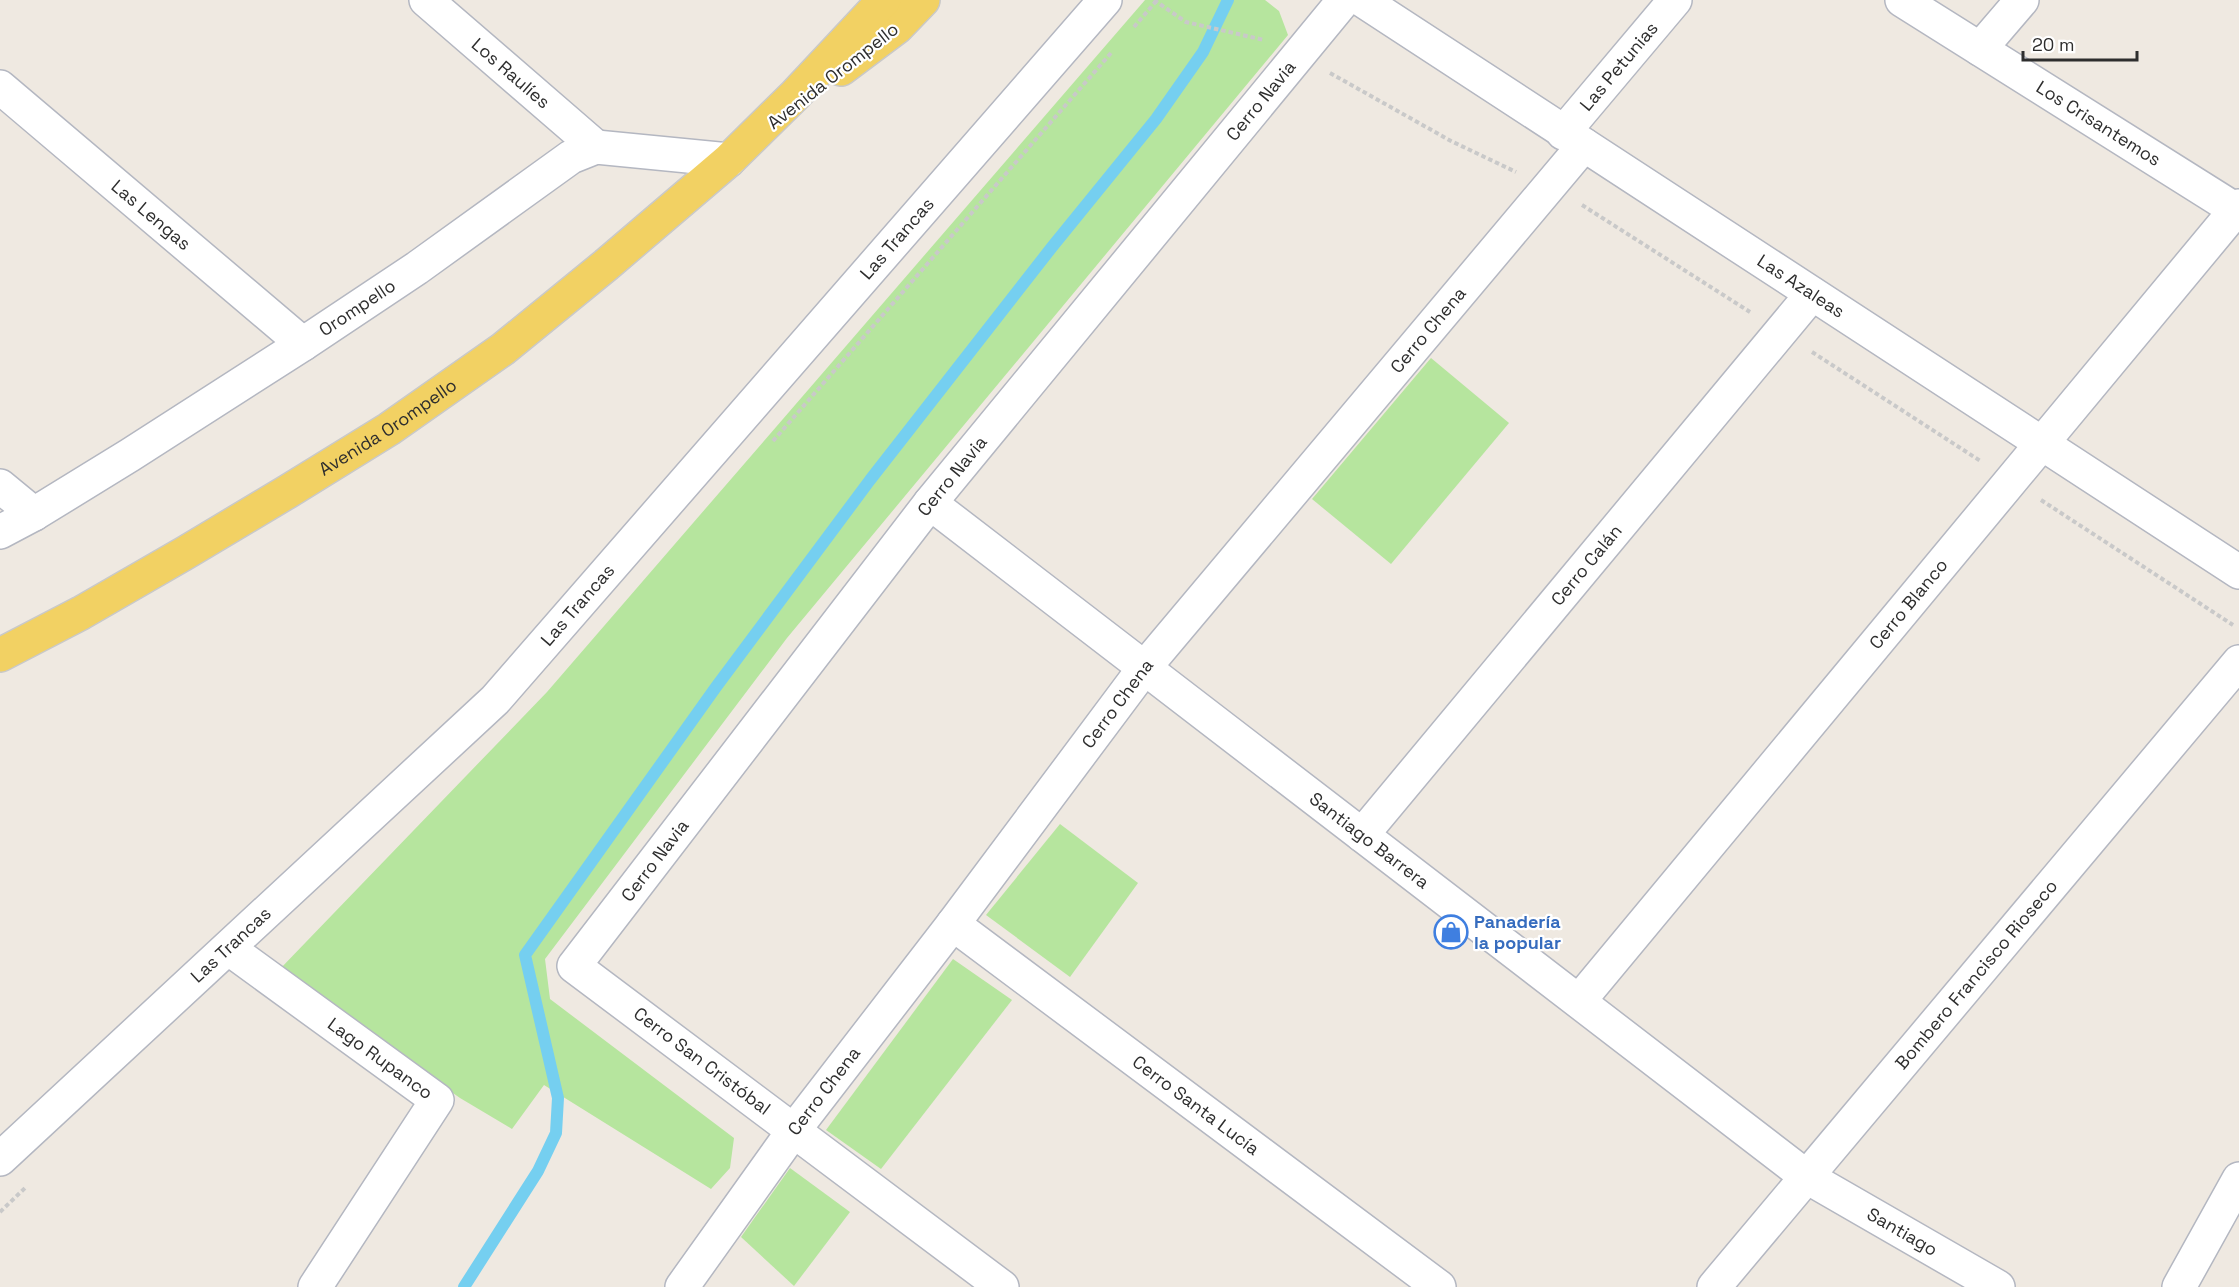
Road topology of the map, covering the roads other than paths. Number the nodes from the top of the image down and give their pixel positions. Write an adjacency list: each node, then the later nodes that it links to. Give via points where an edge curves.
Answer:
1 (426, 0): 13 (street, Los Raulíes)
2 (923, 0): 14 (main road, Avenida Orompello, via 897,27)
3 (1105, 0): 29 (street, Las Trancas, via 495,700)
4 (1344, 0): 20 (street, Cerro Navia)
5 (1362, 0): 12 (street, Las Azaleas)
6 (1675, 0): 12 (street, Las Petunias)
7 (1902, 0): 10 (street, Los Crisantemos)
8 (2022, 0): 10 (street)
9 (879, 2): 14 (main road, Avenida Orompello)
10 (1980, 49): 15 (street, Los Crisantemos)
11 (0, 87): 17 (street, Las Lengas)
12 (1573, 139): 16 (street, Las Azaleas); 26 (street, Cerro Chena)
13 (596, 147): 14 (street, Orompello); 17 (street, Orompello, via 571,157)
14 (735, 154): 24 (main road, Avenida Orompello, via 503,349 389,429 185,553)
15 (2237, 208): 18 (street, Cerro Blanco)
16 (1812, 294): 18 (street, Las Azaleas); 27 (street, Cerro Calán)
17 (303, 344): 21 (street, Orompello)
18 (2043, 444): 23 (street, Las Azaleas); 31 (street, Cerro Blanco)
19 (0, 486): 21 (street)
20 (930, 503): 26 (street, Santiago Barrera); 30 (street, Cerro Navia)
21 (34, 514): 22 (street, Orompello)
22 (0, 532)
23 (2239, 572)
24 (0, 655)
25 (2239, 662): 34 (street, Bombero Francisco Rioseco)
26 (1145, 667): 27 (street, Santiago Barrera); 28 (street, Cerro Chena)
27 (1362, 835): 31 (street, Santiago Barrera)
28 (953, 924): 32 (street, Cerro Chena); 39 (street, Cerro Santa Lucía)
29 (228, 948): 33 (street, Las Trancas); 36 (street, Lago Rupanco, via 437,1100)
30 (574, 966): 32 (street, Cerro San Cristóbal)
31 (1579, 1001): 34 (street, Santiago Barrera)
32 (794, 1130): 37 (street, Cerro Chena); 38 (street, Cerro San Cristóbal)
33 (0, 1159)
34 (1807, 1177): 40 (street, Bombero Francisco Rioseco); 41 (street, Santiago)
35 (2239, 1179): 42 (street)
36 (315, 1287)
37 (682, 1287)
38 (1002, 1287)
39 (1439, 1287)
40 (1714, 1287)
41 (1998, 1287)
42 (2179, 1287)

